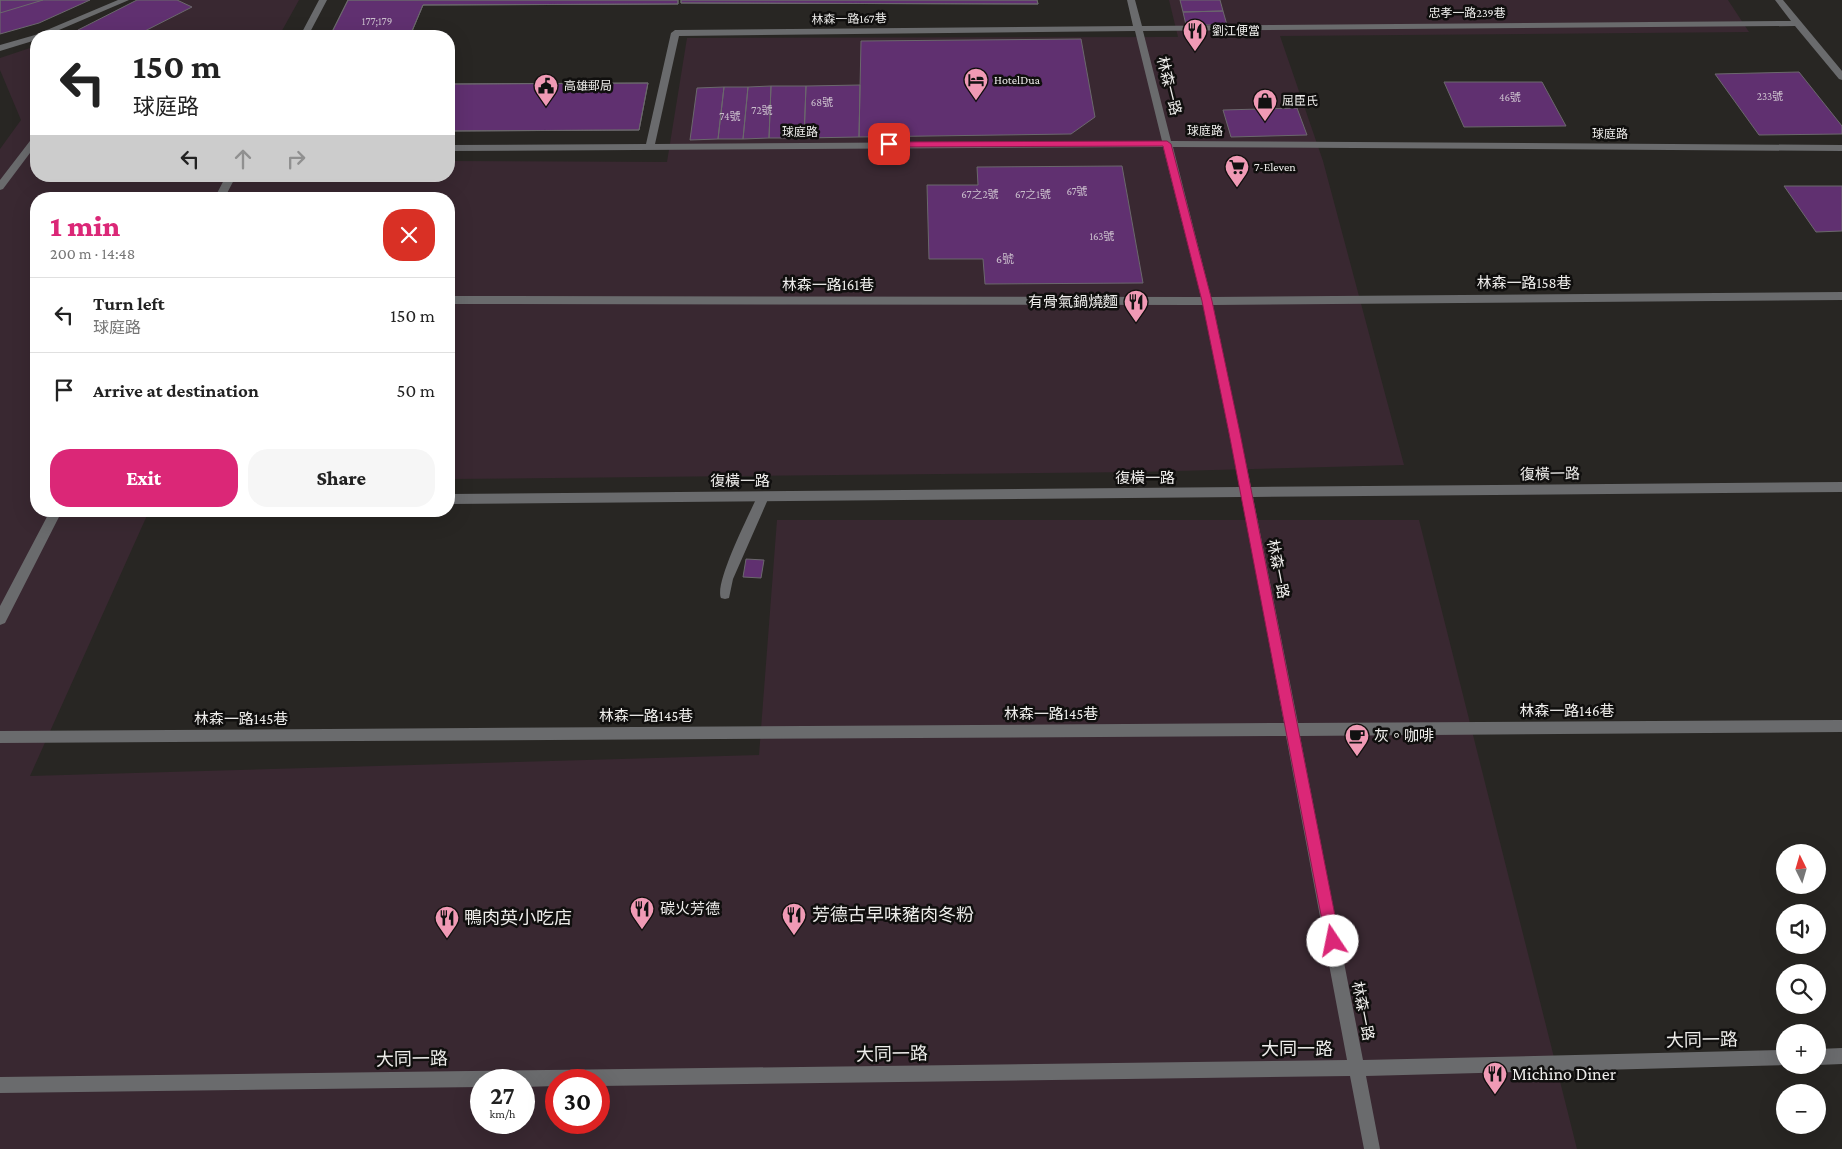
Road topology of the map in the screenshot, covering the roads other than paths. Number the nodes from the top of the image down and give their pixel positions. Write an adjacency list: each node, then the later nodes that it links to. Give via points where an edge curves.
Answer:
1 (125, 0): 7 (street)
2 (323, 0): 8 (street)
3 (1131, 0): 6 (street, 林森一路)
4 (1779, 0): 5 (street)
5 (1798, 23): 6 (street, 忠孝一路239巷); 11 (street)
6 (1138, 28): 12 (street, 林森一路); 13 (street, 林森一路167巷, via 675,33)
7 (52, 30)
8 (307, 30)
9 (30, 38): 10 (street)
10 (0, 48)
11 (1842, 77)
12 (1167, 144): 13 (street, 球庭路); 16 (street, 球庭路); 20 (street, 林森一路)
13 (650, 145): 15 (street, 球庭路)
14 (30, 147): 17 (street)
15 (455, 148)
16 (1842, 148)
17 (0, 187)
18 (1842, 296): 20 (street, 林森一路158巷)
19 (455, 300): 20 (street, 林森一路161巷)
20 (1207, 301): 22 (street, 林森一路)
21 (1842, 487): 22 (street, 復橫一路)
22 (1247, 494): 23 (street, 復橫一路); 29 (street, 林森一路)
23 (763, 497): 24 (street, 復橫一路); 26 (street, via 727,579)
24 (455, 500)
25 (53, 517): 27 (street)
26 (725, 594)
27 (0, 619)
28 (1842, 726): 29 (street, 林森一路146巷)
29 (1292, 728): 30 (street, 林森一路145巷); 34 (street, 林森一路)
30 (0, 737)
31 (1842, 1056): 32 (street)
32 (1826, 1057)
33 (1776, 1058): 34 (street, 大同一路)
34 (1358, 1068): 35 (street, 大同一路); 36 (street, 林森一路)
35 (0, 1084)
36 (1372, 1149)

